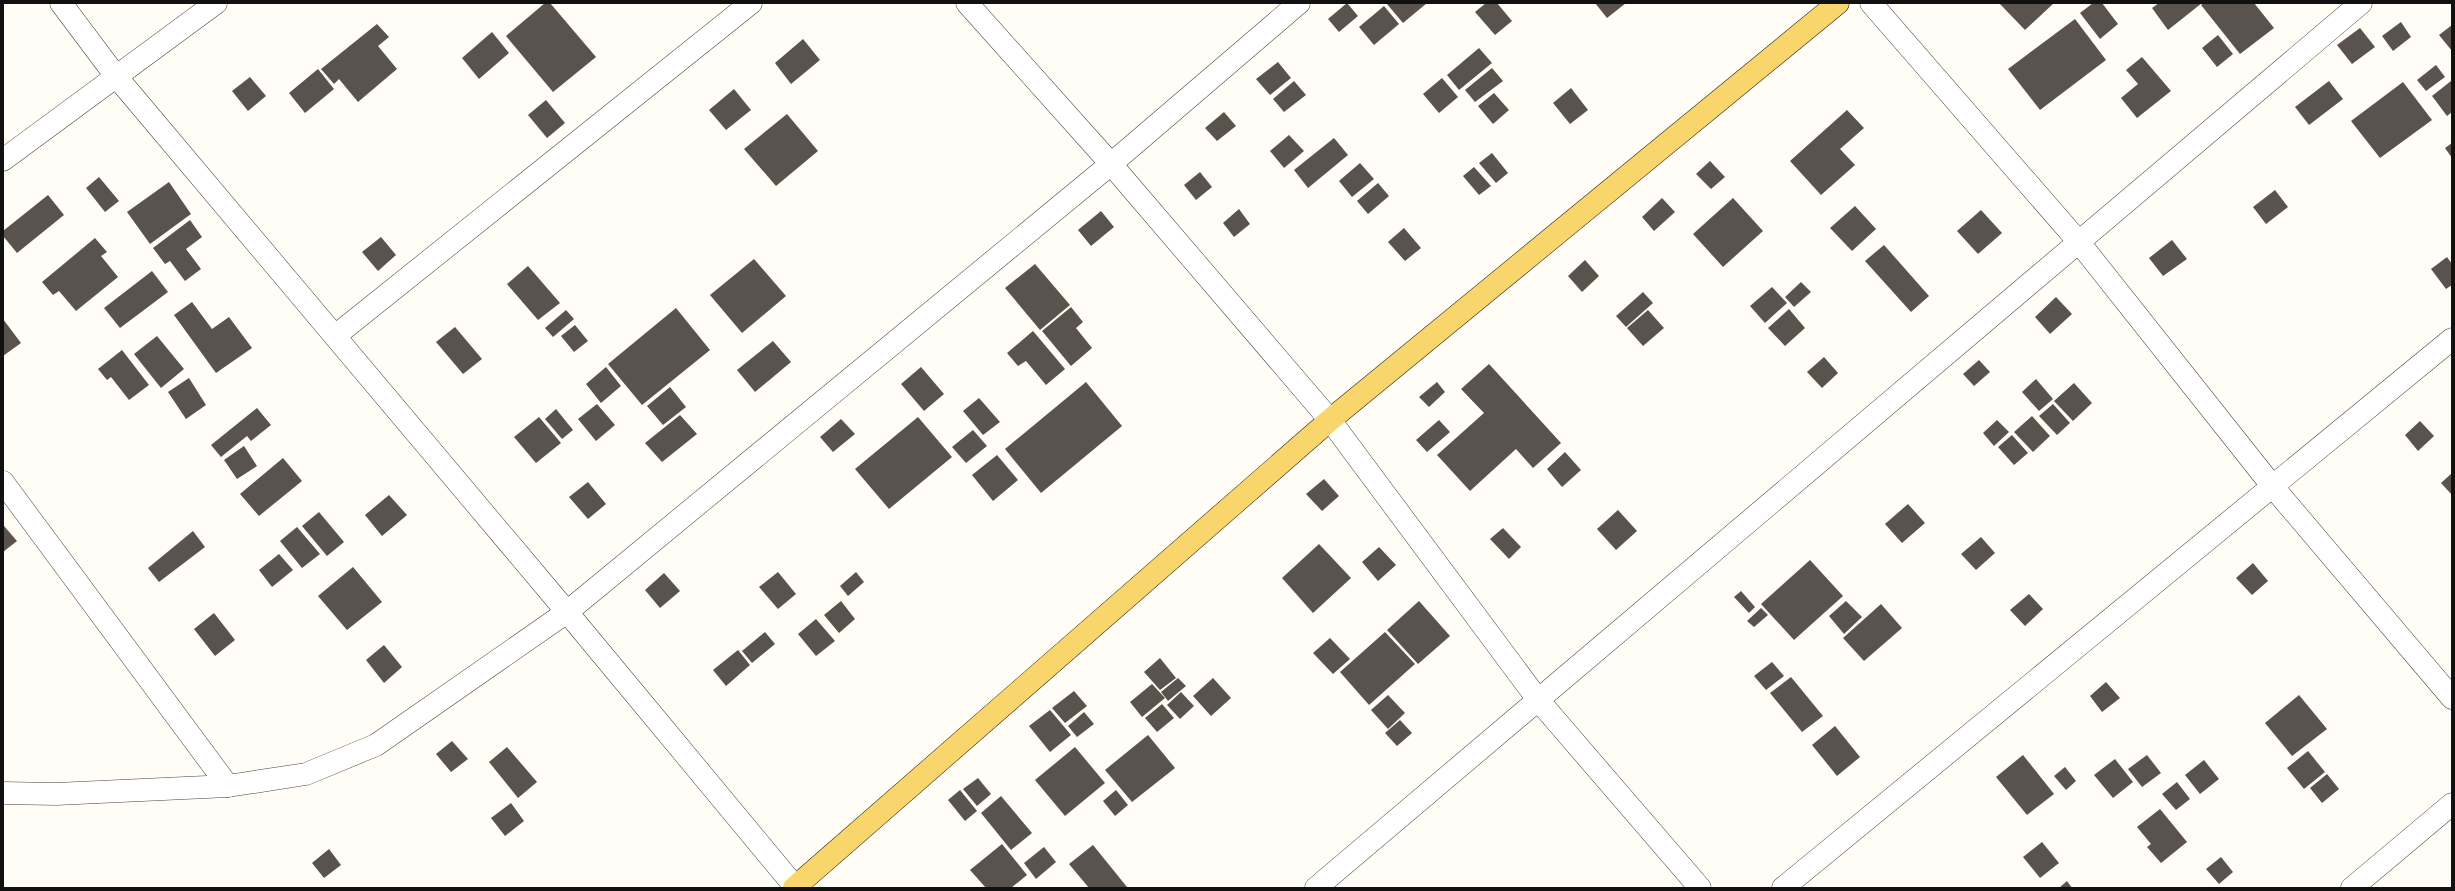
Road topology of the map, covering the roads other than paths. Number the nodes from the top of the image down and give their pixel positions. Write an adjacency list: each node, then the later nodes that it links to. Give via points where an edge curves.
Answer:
1 (61, 3): 9 (street)
2 (216, 3): 9 (street)
3 (750, 3): 13 (street)
4 (967, 3): 11 (street)
5 (1299, 3): 11 (street)
6 (1838, 3): 15 (main road)
7 (1871, 3): 12 (street)
8 (2361, 3): 12 (street)
9 (115, 75): 10 (street); 13 (street)
10 (3, 160)
11 (1111, 164): 15 (street); 18 (street)
12 (2078, 241): 17 (street); 20 (street)
13 (335, 336): 18 (street)
14 (2452, 339): 17 (street)
15 (1330, 420): 20 (street); 24 (main road)
16 (3, 482): 21 (street)
17 (2273, 487): 19 (street); 27 (street)
18 (567, 612): 21 (street, via 376,745 306,774); 24 (street)
19 (2452, 698)
20 (1539, 700): 25 (street); 26 (street)
21 (228, 786): 22 (street, via 56,794)
22 (3, 793)
23 (2452, 804): 28 (street)
24 (795, 888)
25 (1316, 888)
26 (1700, 888)
27 (1783, 888)
28 (2352, 888)

